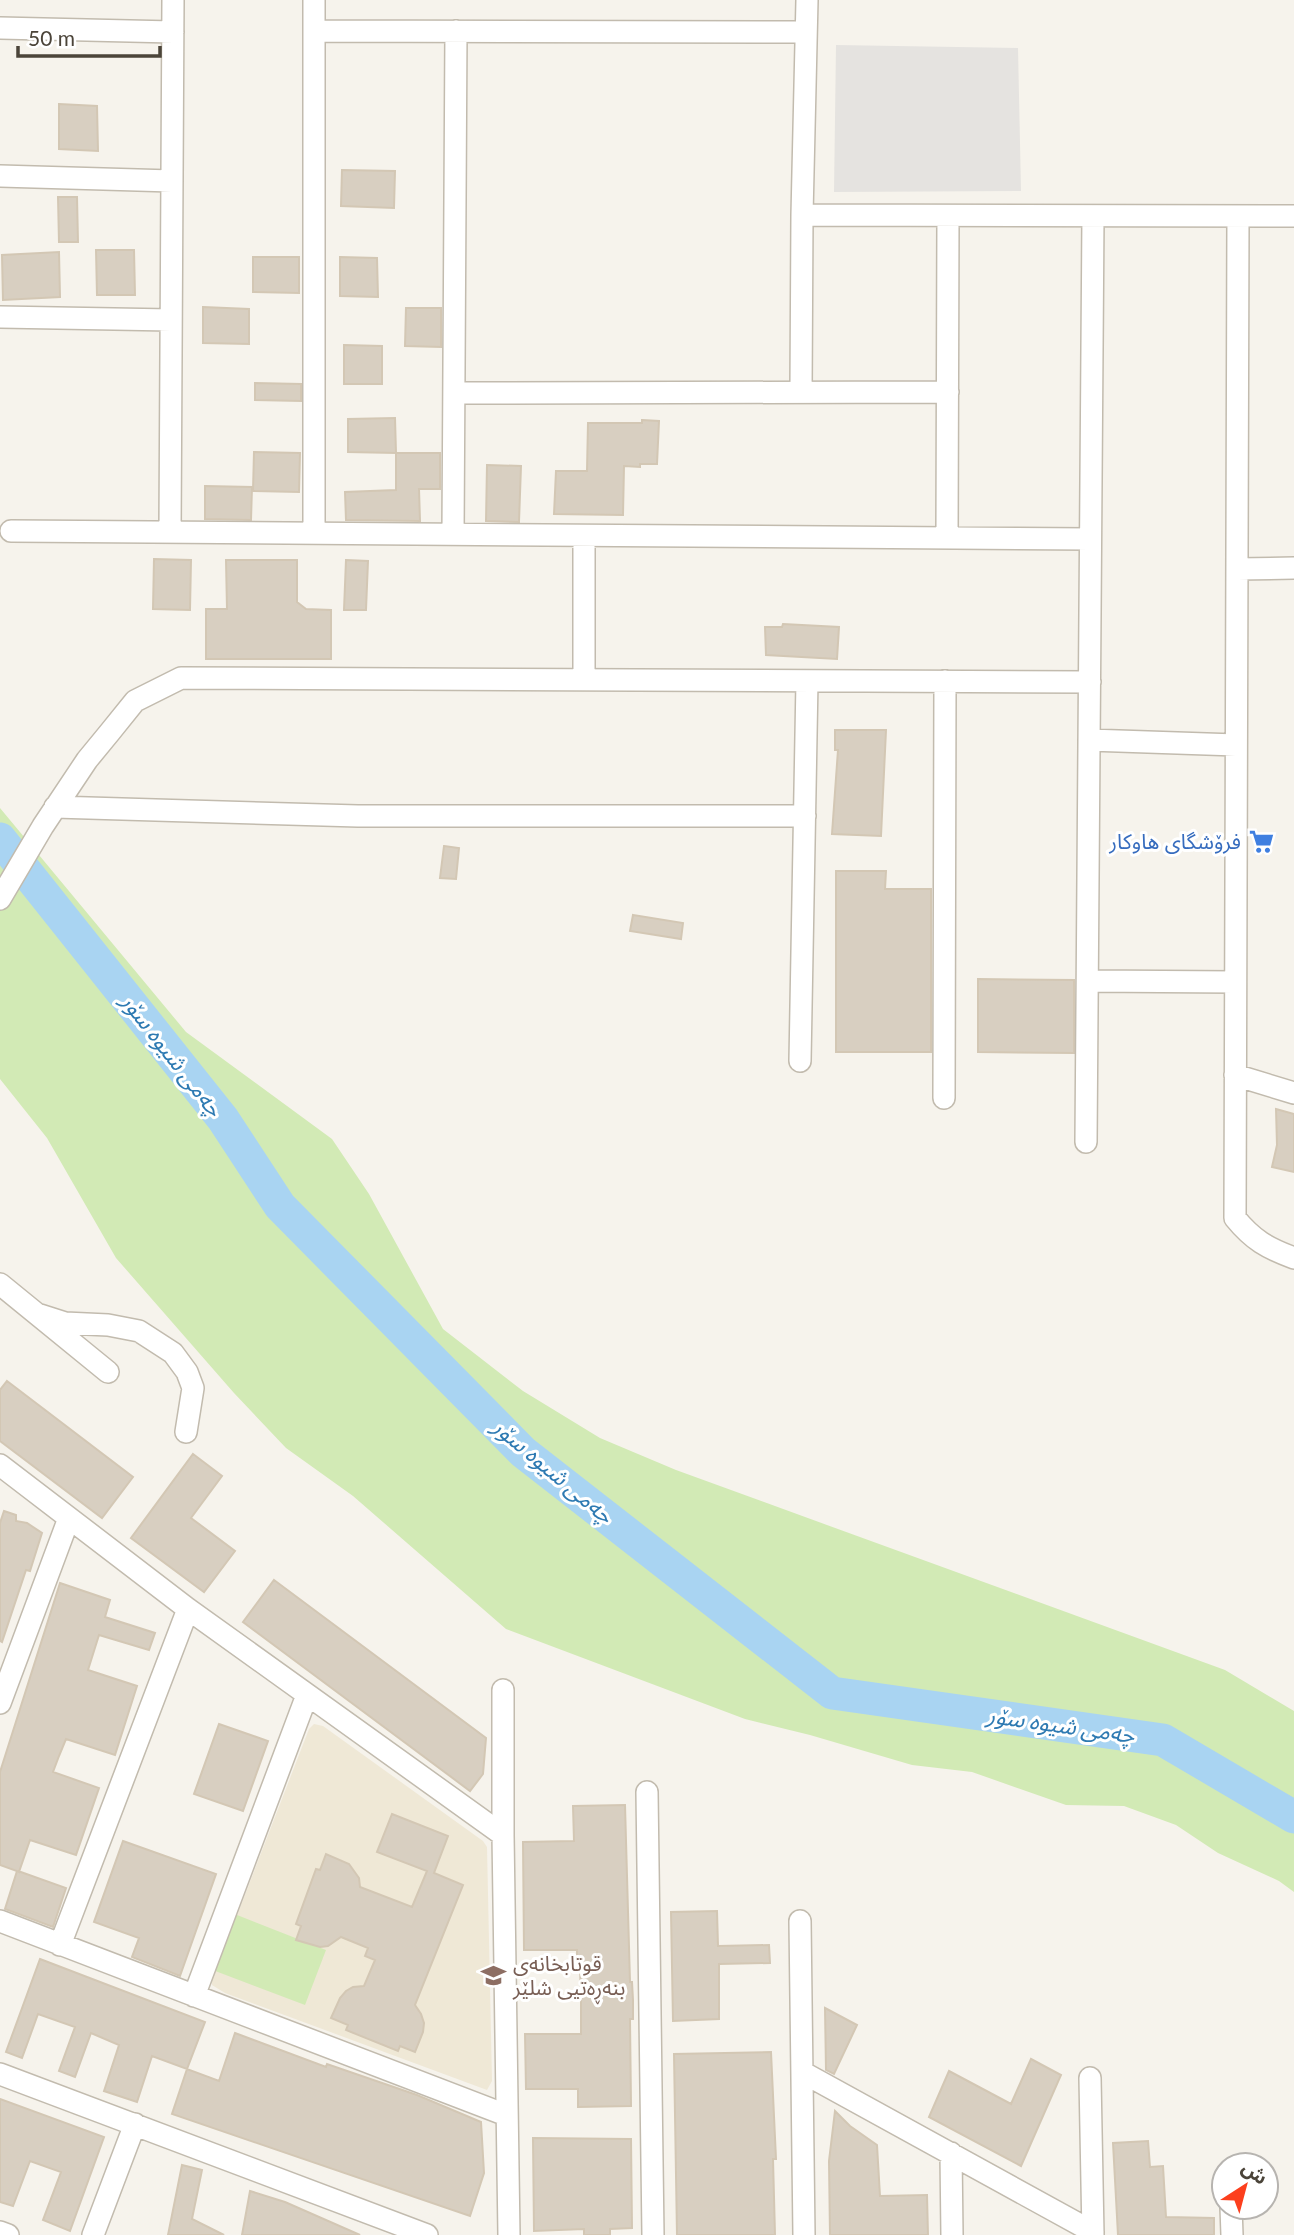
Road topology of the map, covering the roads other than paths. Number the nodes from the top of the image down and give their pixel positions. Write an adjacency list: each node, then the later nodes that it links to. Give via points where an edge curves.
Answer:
1 (173, 0): 7 (street)
2 (314, 0): 5 (street)
3 (807, 0): 8 (street)
4 (0, 28): 7 (street)
5 (314, 31): 6 (street); 23 (street)
6 (456, 31): 8 (street); 20 (street)
7 (173, 32): 10 (street)
8 (806, 32): 11 (street)
9 (0, 176): 10 (street)
10 (172, 181): 17 (street)
11 (802, 215): 12 (street); 18 (street)
12 (948, 216): 13 (street); 19 (street)
13 (1093, 216): 14 (street); 27 (street)
14 (1238, 216): 15 (street); 29 (street)
15 (1294, 216)
16 (0, 317): 17 (street)
17 (171, 320): 22 (street)
18 (801, 391): 19 (street); 20 (street)
19 (948, 392): 26 (street)
20 (454, 393): 24 (street)
21 (11, 531): 22 (street)
22 (170, 532): 23 (street)
23 (314, 533): 24 (street)
24 (453, 534): 25 (street)
25 (584, 536): 26 (street); 30 (street)
26 (947, 538): 27 (street)
27 (1090, 539): 33 (street)
28 (1294, 568): 29 (street)
29 (1237, 569): 35 (street)
30 (584, 680): 31 (street); 36 (street, via 181,678 135,701)
31 (807, 681): 32 (street); 37 (street)
32 (945, 681): 33 (street); 44 (street)
33 (1090, 682): 34 (street)
34 (1089, 740): 35 (street); 39 (street)
35 (1236, 745): 40 (street)
36 (55, 807): 37 (street, via 358,816); 38 (street)
37 (805, 816): 41 (street)
38 (0, 899)
39 (1088, 981): 40 (street); 45 (street)
40 (1235, 982): 42 (street)
41 (800, 1061)
42 (1235, 1075): 43 (street); 46 (street, via 1235,1218 1269,1249)
43 (1294, 1093)
44 (944, 1098)
45 (1086, 1142)
46 (1294, 1258)
47 (1, 1289): 48 (street)
48 (40, 1315): 49 (street); 50 (street, via 65,1323 139,1331 173,1353 193,1388)
49 (108, 1372)
50 (186, 1432)
51 (0, 1465): 52 (street)
52 (69, 1518): 53 (street); 56 (street)
53 (188, 1609): 55 (street); 61 (street)
54 (503, 1690): 58 (street)
55 (307, 1695): 58 (street); 62 (street)
56 (0, 1703)
57 (647, 1793): 75 (street)
58 (503, 1835): 66 (street)
59 (0, 1921): 61 (street)
60 (800, 1921): 63 (street)
61 (60, 1944): 62 (street)
62 (194, 1996): 66 (street)
63 (802, 2072): 68 (street); 76 (street)
64 (0, 2074): 67 (street)
65 (1090, 2078): 70 (street)
66 (506, 2115): 74 (street)
67 (135, 2124): 72 (street); 73 (street)
68 (951, 2154): 70 (street); 77 (street)
69 (0, 2232): 71 (street)
70 (1093, 2233)
71 (8, 2235)
72 (93, 2235)
73 (427, 2235)
74 (509, 2235)
75 (653, 2235)
76 (804, 2235)
77 (952, 2235)

